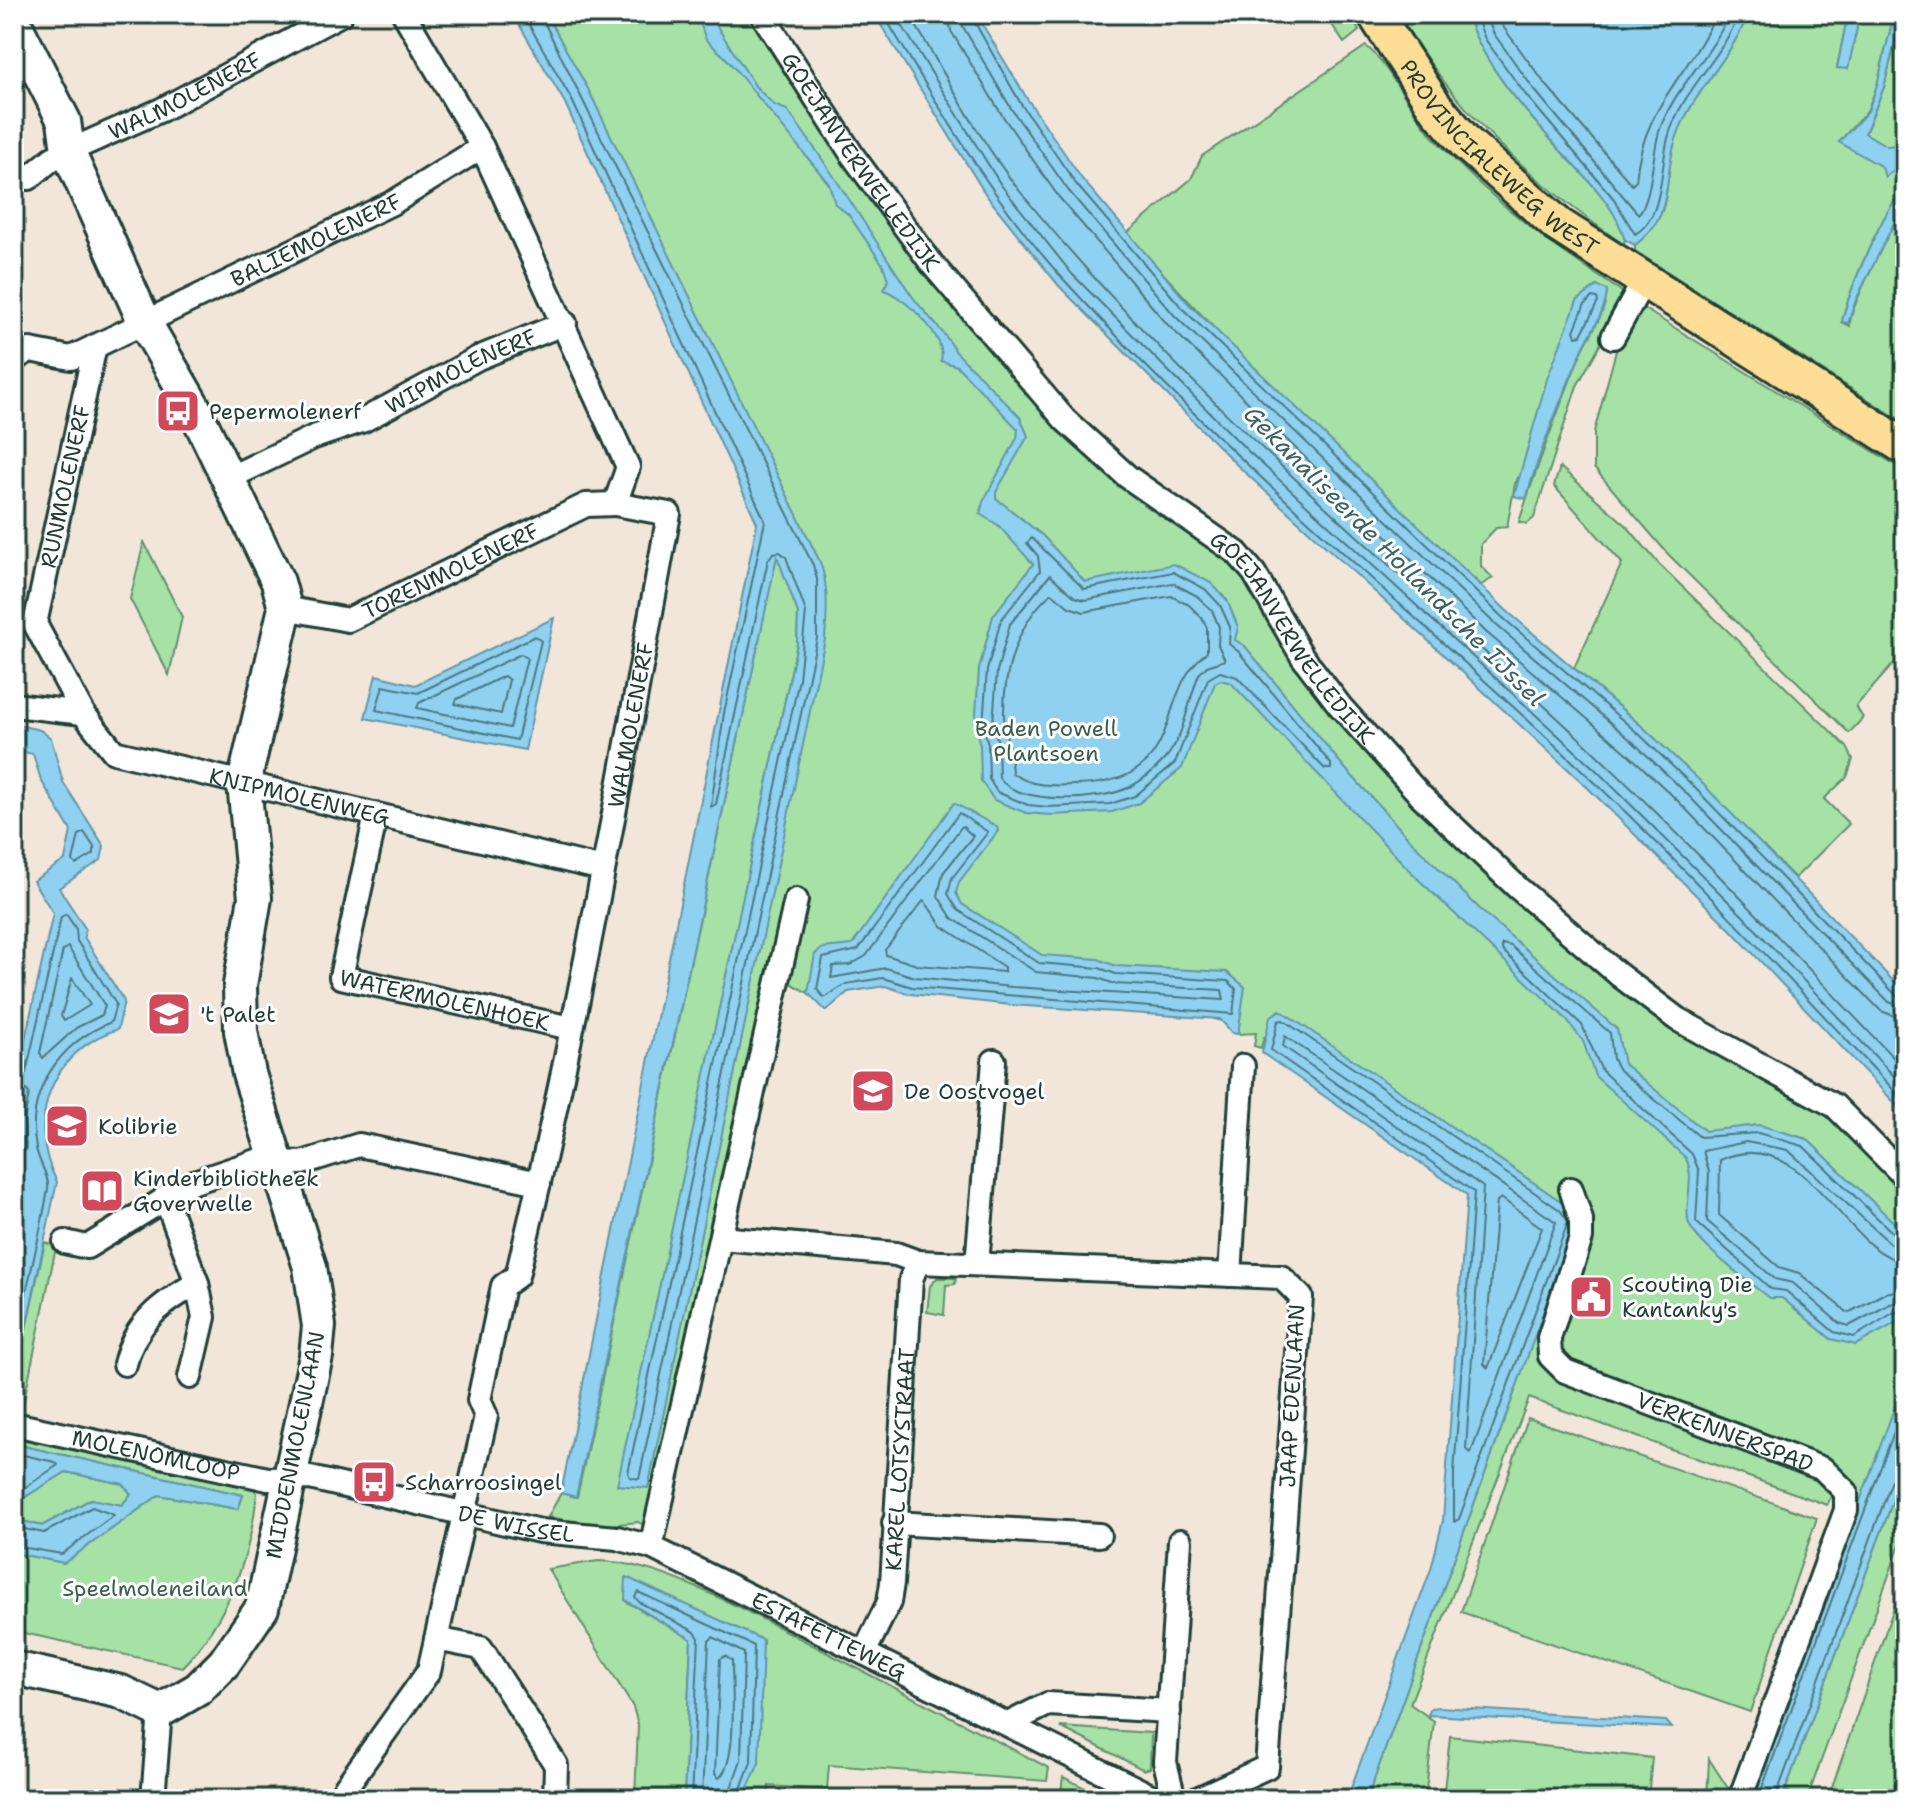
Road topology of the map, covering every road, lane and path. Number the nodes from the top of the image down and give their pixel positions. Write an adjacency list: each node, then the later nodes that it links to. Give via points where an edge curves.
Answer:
1 (341, 14): 8 (street, WALMOLENERF, via 161,110)
2 (404, 14): 7 (street)
3 (762, 14): 30 (street, GOEJANVERWELLEDIJK, via 853,156 932,264 1065,420 1128,477 1237,553 1302,656 1421,796 1619,975 1677,1019 1835,1106)
4 (1375, 14): 10 (main road, PROVINCIALEWEG WEST, via 1434,105 1466,143 1558,225)
5 (14, 22): 8 (street, via 64,121)
6 (14, 70): 8 (street, via 50,133)
7 (482, 147): 11 (street, BALIEMOLENERF, via 394,202); 12 (street)
8 (68, 151): 9 (street, WALMOLENERF, via 29,178); 11 (street)
9 (14, 177)
10 (1643, 282): 13 (street); 16 (main road, PROVINCIALEWEG WEST)
11 (144, 321): 14 (street); 17 (street)
12 (565, 323): 17 (street, WIPMOLENERF, via 478,358 364,420 314,437); 18 (street, via 628,467)
13 (1613, 337)
14 (95, 346): 15 (street, via 71,358 30,350); 21 (street, RUNMOLENERF, via 35,624)
15 (14, 359)
16 (1905, 447)
17 (227, 479): 19 (street, via 278,582)
18 (615, 504): 19 (street, TORENMOLENERF, via 586,505 348,620); 24 (street, WALMOLENERF, via 669,514)
19 (285, 608): 22 (street, MIDDENMOLENLAAN)
20 (14, 705): 21 (street)
21 (83, 713): 22 (street, KNIPMOLENWEG, via 114,752)
22 (244, 783): 23 (street, KNIPMOLENWEG); 29 (street, MIDDENMOLENLAAN, via 255,898 240,985 241,1031)
23 (376, 815): 24 (street, KNIPMOLENWEG); 26 (street, WATERMOLENHOEK, via 341,977)
24 (603, 869): 26 (street, WALMOLENERF)
25 (796, 900): 34 (street)
26 (571, 1028): 31 (street, WALMOLENERF)
27 (994, 1061): 37 (street)
28 (1243, 1066): 38 (street)
29 (278, 1162): 31 (street, via 302,1163 359,1145); 33 (street, via 257,1161); 43 (street, MIDDENMOLENLAAN, via 310,1267 319,1326)
30 (1905, 1177)
31 (539, 1183): 44 (street, WALMOLENERF, via 517,1276 503,1286 479,1400 486,1416)
32 (1571, 1189): 61 (street, VERKENNERSPAD, via 1581,1238 1549,1338 1550,1356 1565,1371 1823,1469 1846,1492 1846,1510)
33 (165, 1197): 35 (street, via 87,1247); 39 (street)
34 (721, 1238): 36 (street, JAAP EDENLAAN, via 896,1254); 48 (street)
35 (65, 1242)
36 (918, 1262): 37 (street, JAAP EDENLAAN); 45 (street, KAREL LOTSYSTRAAT, via 911,1279)
37 (977, 1264): 38 (street, JAAP EDENLAAN)
38 (1230, 1275): 60 (street, JAAP EDENLAAN, via 1281,1277 1301,1297 1267,1767)
39 (197, 1283): 40 (street, via 159,1304 131,1341); 41 (street, via 204,1317)
40 (125, 1364)
41 (190, 1377)
42 (23, 1426): 43 (street, MOLENOMLOOP, via 268,1479)
43 (290, 1479): 44 (street, DE WISSEL, via 310,1478); 52 (street, MIDDENMOLENLAAN, via 262,1608 224,1663 198,1689)
44 (462, 1513): 48 (street, DE WISSEL); 49 (street, WALMOLENERF)
45 (894, 1523): 46 (street); 50 (street, KAREL LOTSYSTRAAT, via 889,1602)
46 (1099, 1535)
47 (1180, 1541): 53 (street)
48 (651, 1547): 50 (street, ESTAFETTEWEG)
49 (436, 1639): 56 (street, WALMOLENERF, via 429,1671 345,1788); 57 (street, via 481,1648 556,1765)
50 (864, 1653): 54 (street, ESTAFETTEWEG)
51 (14, 1668): 52 (street, via 121,1692)
52 (160, 1711): 55 (street)
53 (1169, 1711): 54 (street, via 1048,1704); 59 (street, via 1165,1762)
54 (1008, 1724): 58 (street, ESTAFETTEWEG)
55 (153, 1799)
56 (345, 1799)
57 (555, 1799)
58 (1157, 1799)
59 (1174, 1799)
60 (1197, 1799)
61 (1740, 1799)

